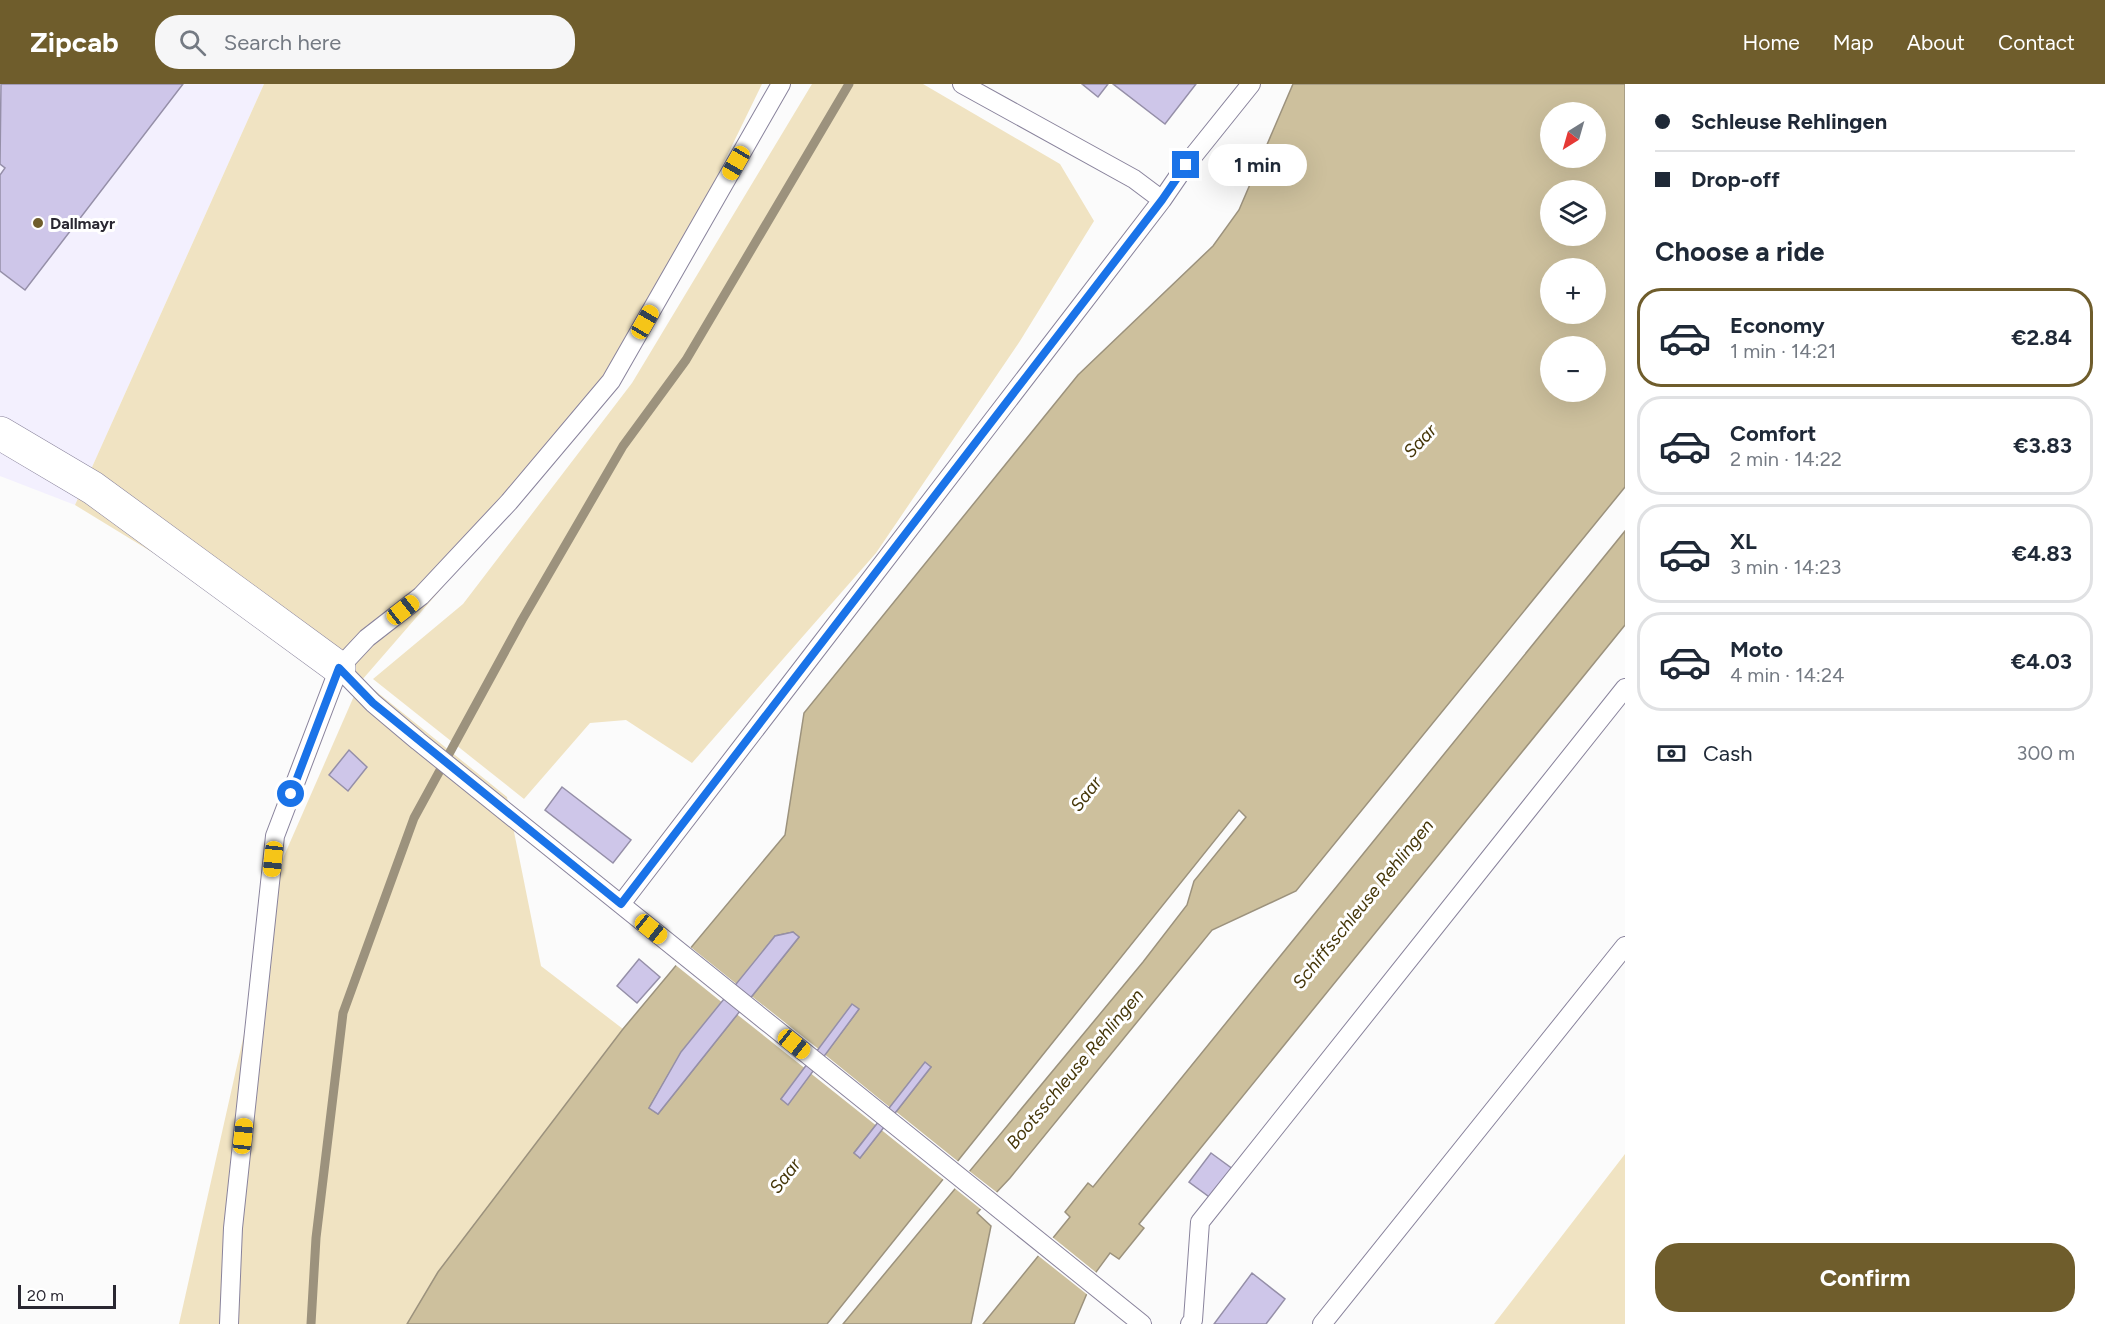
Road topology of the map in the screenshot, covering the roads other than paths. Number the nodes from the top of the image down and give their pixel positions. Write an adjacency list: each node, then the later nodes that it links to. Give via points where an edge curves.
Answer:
1 (781, 84): 7 (lane, via 611,381 509,502 421,596 367,638)
2 (962, 84): 4 (lane)
3 (1251, 84): 5 (lane)
4 (986, 89): 5 (lane)
5 (1162, 200): 9 (lane)
6 (2, 434): 7 (street, via 93,488)
7 (339, 668): 9 (lane, via 418,741); 11 (lane, via 275,836 233,1228)
8 (1625, 688): 13 (lane, via 1200,1222 1197,1286)
9 (621, 904): 12 (lane)
10 (1625, 946): 14 (lane)
11 (229, 1324)
12 (1142, 1324)
13 (1190, 1324)
14 (1322, 1324)

